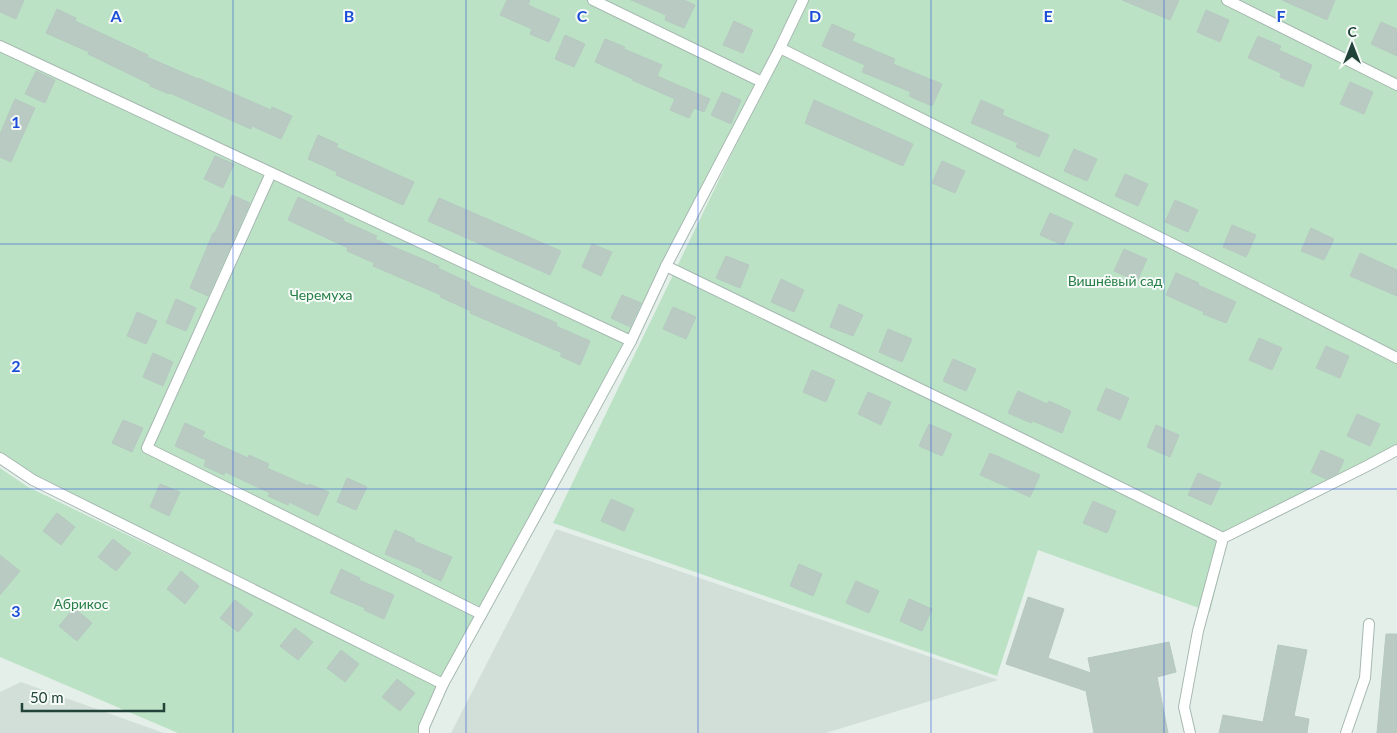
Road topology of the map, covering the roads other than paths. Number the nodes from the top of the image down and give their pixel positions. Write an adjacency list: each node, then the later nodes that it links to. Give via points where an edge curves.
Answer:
1 (593, 0): 6 (lane)
2 (803, 0): 5 (lane)
3 (1227, 0): 7 (lane)
4 (0, 46): 8 (lane)
5 (780, 48): 6 (lane); 11 (lane)
6 (762, 82): 9 (lane)
7 (1397, 84)
8 (271, 173): 10 (lane); 15 (lane, via 147,448)
9 (666, 266): 10 (lane); 14 (lane)
10 (631, 341): 15 (lane)
11 (1397, 358)
12 (1397, 450): 14 (lane)
13 (0, 458): 17 (lane, via 33,480)
14 (1223, 538): 19 (lane, via 1198,631 1184,707)
15 (481, 614): 17 (lane)
16 (1369, 624): 20 (lane, via 1365,678)
17 (443, 684): 18 (lane)
18 (424, 733)
19 (1190, 733)
20 (1346, 733)

